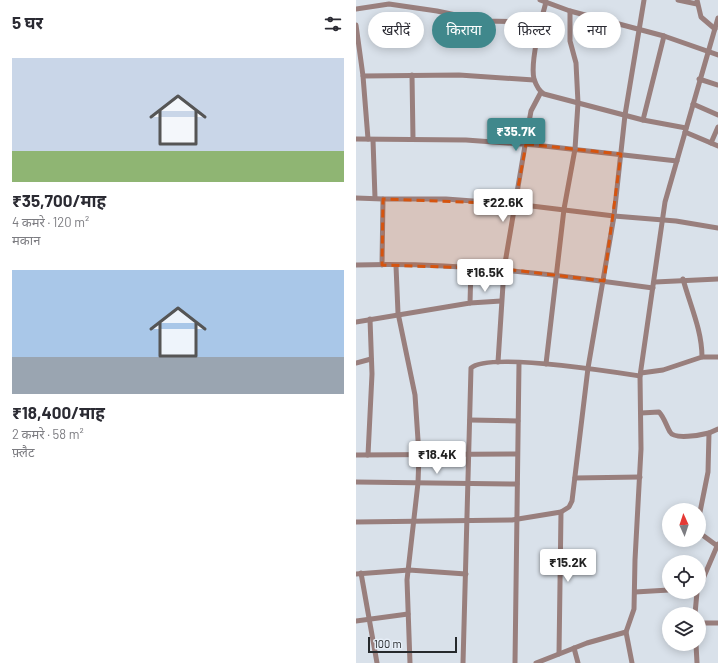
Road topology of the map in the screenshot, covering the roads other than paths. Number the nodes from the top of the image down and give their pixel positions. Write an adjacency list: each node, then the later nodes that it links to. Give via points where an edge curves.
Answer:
1 (540, 0): 4 (street)
2 (644, 0): 12 (street)
3 (678, 0): 5 (street)
4 (546, 2): 7 (street); 8 (street)
5 (697, 2): 13 (street, via 701,17)
6 (356, 9): 10 (street, via 389,4 484,21)
7 (570, 11): 12 (street); 24 (street, via 570,41 576,63)
8 (544, 12)
9 (718, 18): 13 (street)
10 (504, 21)
11 (356, 24): 19 (street)
12 (638, 28): 14 (street); 26 (street)
13 (715, 29): 16 (street)
14 (664, 36): 16 (street); 28 (street)
15 (537, 48): 21 (street)
16 (708, 53): 17 (street); 20 (street)
17 (718, 55)
18 (412, 75): 19 (street); 21 (street, via 459,74); 33 (street)
19 (363, 76): 32 (street)
20 (699, 79): 22 (street); 25 (street)
21 (534, 80): 23 (street)
22 (718, 85)
23 (541, 92): 24 (street); 35 (street, via 531,111)
24 (578, 103): 26 (street); 37 (street)
25 (693, 104): 27 (street); 30 (street)
26 (625, 115): 28 (street); 38 (street)
27 (718, 115)
28 (643, 120): 30 (street)
29 (718, 127): 34 (street)
30 (685, 130): 34 (street); 39 (street)
31 (356, 139): 32 (street)
32 (370, 139): 33 (street); 41 (street)
33 (413, 140): 35 (street)
34 (711, 143): 36 (street)
35 (526, 144): 37 (street); 43 (street)
36 (718, 146)
37 (575, 149): 38 (street); 44 (street)
38 (621, 154): 39 (street); 45 (street)
39 (677, 161): 46 (street)
40 (356, 198): 41 (street)
41 (375, 198): 42 (street)
42 (383, 200): 43 (street, via 446,199); 48 (street)
43 (516, 204): 44 (street); 52 (street)
44 (564, 209): 45 (street); 53 (street)
45 (614, 216): 46 (street); 56 (street)
46 (661, 221): 47 (street, via 676,220); 57 (street)
47 (718, 228)
48 (382, 264): 49 (street); 50 (street)
49 (356, 265)
50 (396, 266): 51 (street); 61 (street)
51 (471, 267): 52 (street); 60 (street)
52 (504, 269): 53 (street); 59 (street)
53 (556, 277): 56 (street); 70 (street)
54 (683, 279): 55 (street); 57 (street); 64 (street, via 697,321)
55 (718, 279)
56 (604, 281): 58 (street); 71 (street)
57 (655, 282): 58 (street)
58 (653, 288): 72 (street)
59 (501, 301): 60 (street); 67 (street)
60 (470, 303): 61 (street, via 425,312)
61 (398, 313): 62 (street); 82 (street, via 415,395)
62 (370, 318): 63 (street); 66 (street)
63 (356, 322)
64 (702, 357): 65 (street); 72 (street)
65 (718, 357)
66 (371, 359): 68 (street); 80 (street)
67 (498, 362): 69 (street); 74 (street, via 475,365 471,368)
68 (356, 363)
69 (519, 363): 70 (street); 75 (street)
70 (546, 364): 71 (street)
71 (588, 368): 72 (street); 84 (street)
72 (640, 375): 73 (street)
73 (641, 413): 77 (street, via 659,412 674,436); 83 (street)
74 (470, 420): 75 (street); 81 (street)
75 (518, 421): 78 (street)
76 (717, 430): 77 (street)
77 (709, 433): 89 (street, via 708,472)
78 (517, 454): 81 (street); 88 (street)
79 (356, 455): 80 (street)
80 (368, 455): 82 (street)
81 (469, 455): 82 (street); 87 (street)
82 (419, 456): 86 (street)
83 (640, 477): 84 (street); 102 (street)
84 (576, 478): 90 (street, via 572,501 569,507)
85 (356, 482): 86 (street)
86 (418, 483): 87 (street); 94 (street)
87 (468, 484): 88 (street); 92 (street)
88 (517, 484): 91 (street)
89 (702, 503)
90 (561, 512): 91 (street); 111 (street)
91 (518, 520): 92 (street); 115 (street)
92 (468, 521): 94 (street); 100 (street)
93 (356, 522): 94 (street)
94 (413, 522): 97 (street)
95 (706, 537): 96 (street)
96 (717, 545): 98 (street)
97 (408, 570): 99 (street); 100 (street); 103 (street)
98 (706, 571)
99 (359, 574): 104 (street)
100 (466, 574): 114 (street)
101 (662, 590): 102 (street)
102 (635, 592): 108 (street, via 634,609)
103 (408, 614): 104 (street); 113 (street)
104 (370, 618): 105 (street); 112 (street)
105 (356, 621)
106 (706, 623): 107 (street)
107 (718, 623)
108 (626, 632): 109 (street); 118 (street)
109 (574, 648): 111 (street); 117 (street)
110 (696, 651): 119 (street)
111 (559, 654): 116 (street)
112 (377, 663)
113 (410, 663)
114 (463, 663)
115 (515, 663)
116 (536, 663)
117 (578, 663)
118 (632, 663)
119 (697, 663)

